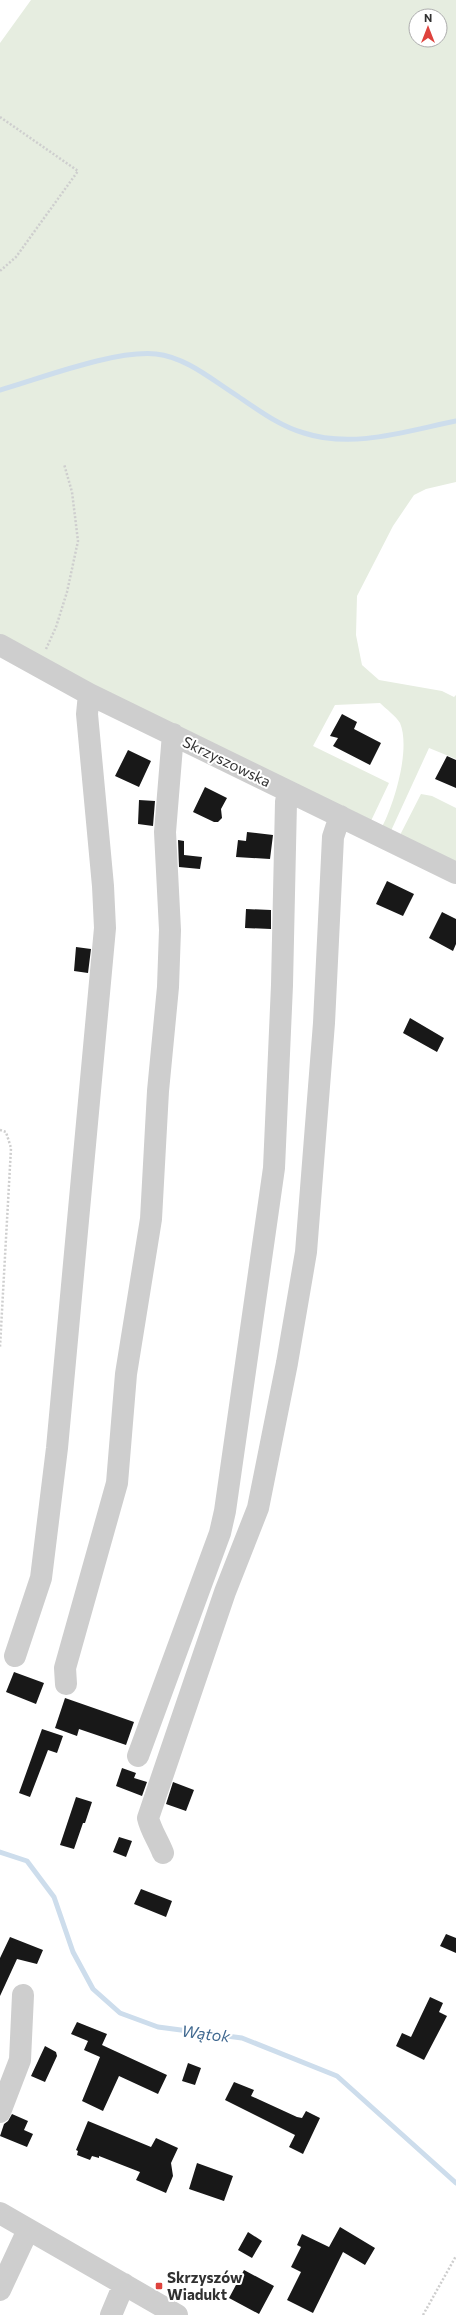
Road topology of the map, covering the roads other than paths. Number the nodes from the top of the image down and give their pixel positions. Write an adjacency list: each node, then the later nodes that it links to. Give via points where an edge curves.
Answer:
1 (0, 645): 2 (street, Skrzyszowska)
2 (89, 694): 3 (street, Skrzyszowska); 7 (street, via 87,714 105,928 57,1448 41,1578)
3 (173, 734): 4 (street, Skrzyszowska); 8 (street, via 165,832 170,930 168,987 150,1219 125,1381 117,1483 65,1668)
4 (288, 791): 5 (street, Skrzyszowska); 9 (street, via 274,1168 225,1511 220,1533)
5 (340, 816): 6 (street, Skrzyszowska); 10 (street, via 334,837 324,1024 306,1252 258,1508 225,1592 148,1818 150,1830)
6 (456, 873)
7 (15, 1656)
8 (66, 1684)
9 (138, 1756)
10 (164, 1853)
11 (23, 1994): 12 (street, via 20,2060)
12 (0, 2112)
13 (0, 2214): 14 (street)
14 (28, 2230): 15 (street); 16 (street)
15 (124, 2284): 17 (street); 18 (street)
16 (0, 2290)
17 (111, 2315)
18 (177, 2315)

